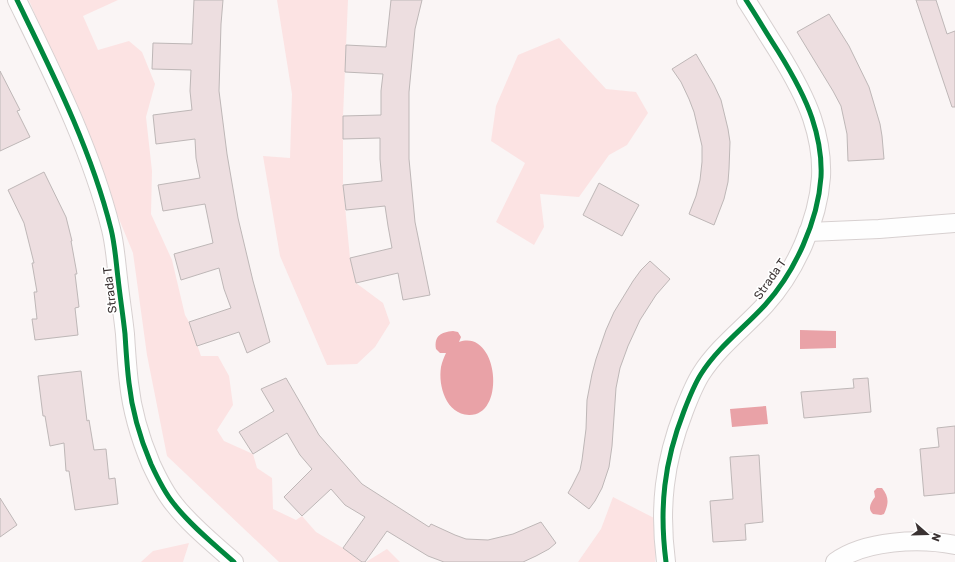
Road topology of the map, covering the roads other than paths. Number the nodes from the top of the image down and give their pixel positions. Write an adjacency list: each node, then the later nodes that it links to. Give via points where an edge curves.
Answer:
1 (17, 0): 6 (street, Strada T, via 58,83 102,197 116,262 132,405 147,454 173,504)
2 (746, 0): 4 (street, Strada T, via 795,78 812,117 817,136 821,177)
3 (955, 223): 4 (street)
4 (808, 232): 7 (street, Strada T, via 800,252 778,289 720,348 695,384 680,420 666,471 662,525)
5 (955, 545): 8 (street, via 930,542 888,544 854,552)
6 (234, 562)
7 (666, 562)
8 (835, 562)

